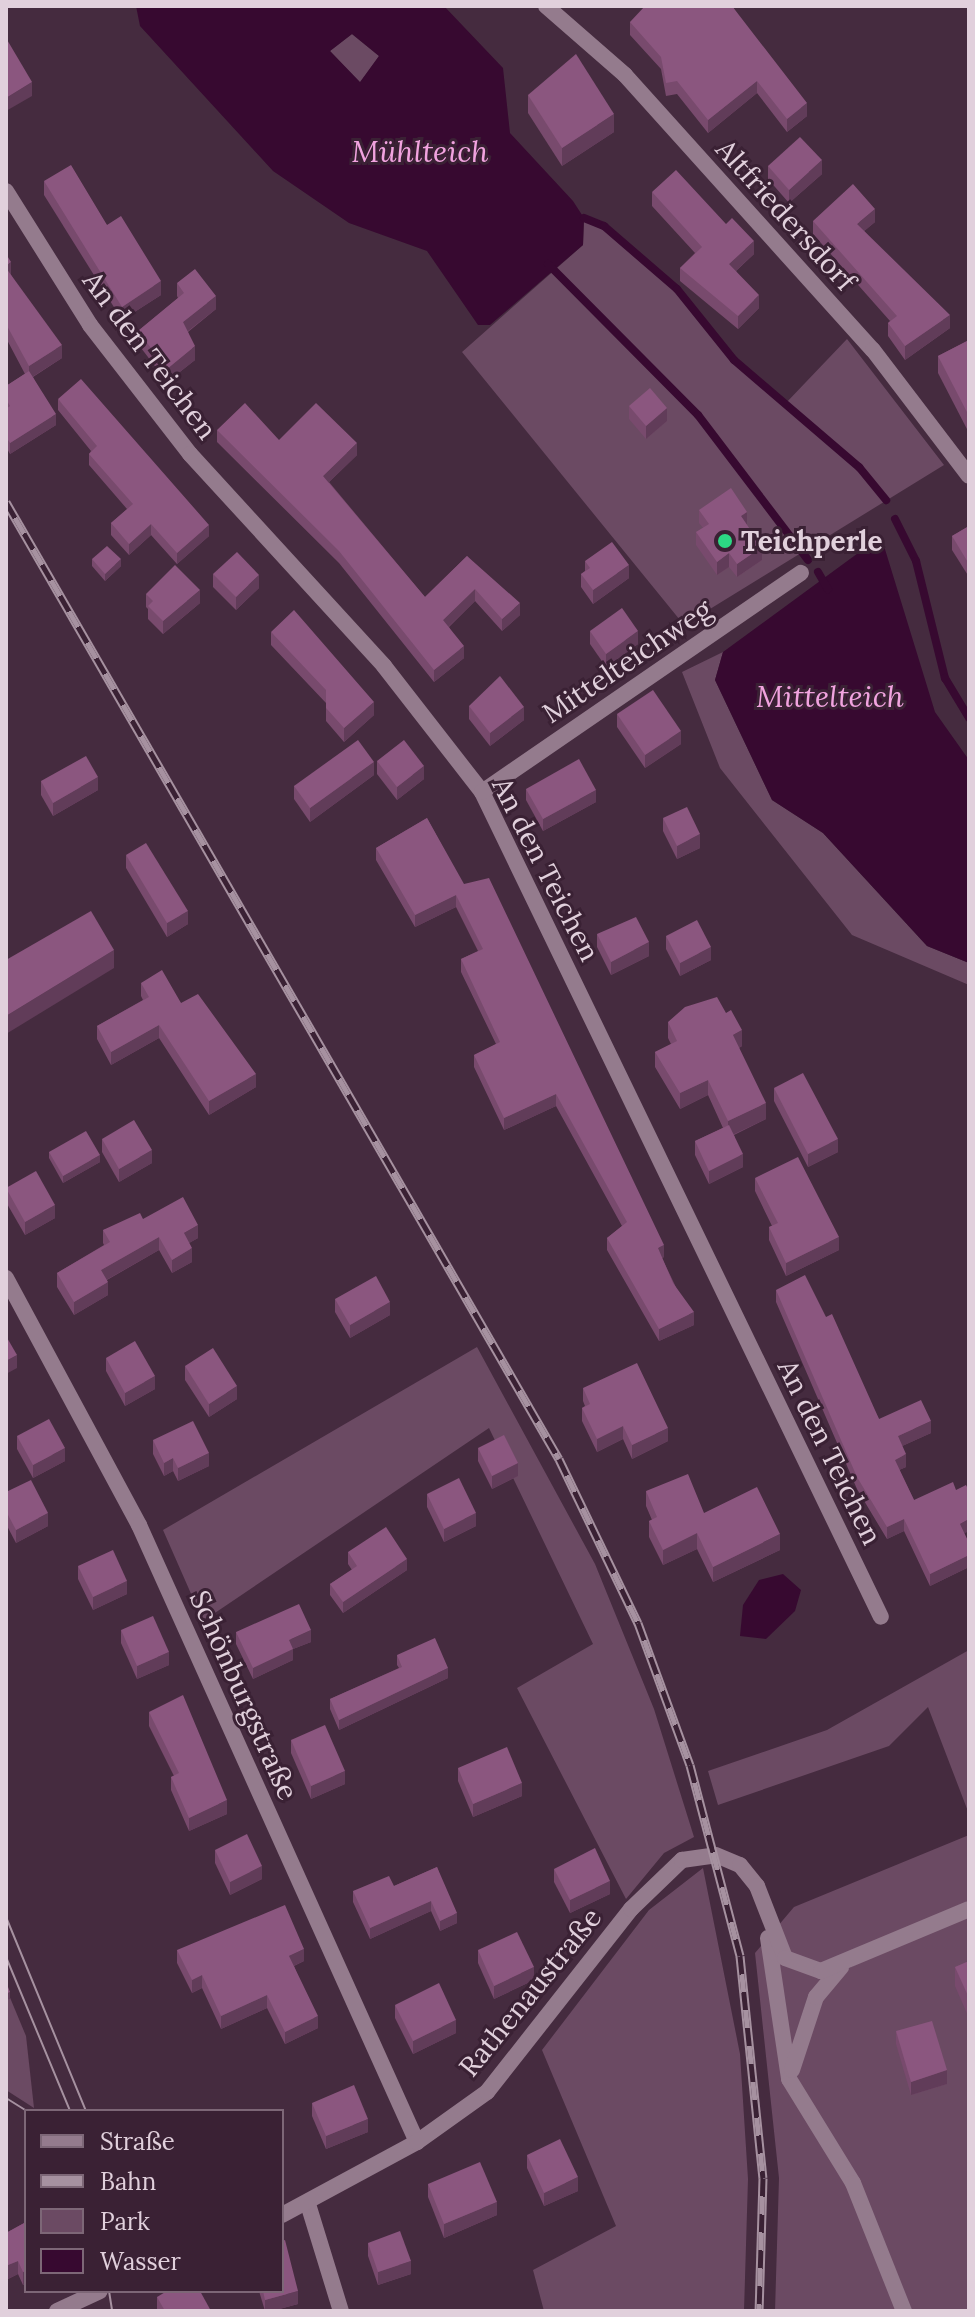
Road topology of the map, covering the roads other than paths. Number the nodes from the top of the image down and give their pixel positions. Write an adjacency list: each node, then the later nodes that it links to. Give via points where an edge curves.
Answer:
1 (546, 6): 3 (street, Altfriedersdorf, via 625,75 873,350)
2 (6, 191): 5 (street, An den Teichen, via 90,325 190,454 384,666)
3 (969, 476)
4 (801, 573): 5 (street, Mittelteichweg)
5 (482, 792): 7 (street, An den Teichen)
6 (6, 1278): 12 (street, Schönburgstraße, via 139,1525)
7 (881, 1617)
8 (969, 1909): 10 (street)
9 (764, 1917): 10 (street, via 785,1958 805,1968 821,1971); 11 (street); 12 (street, Rathenaustraße, via 757,1886 740,1865 716,1855 682,1860 631,1909 487,2092)
10 (851, 1959): 11 (street, via 816,1997)
11 (789, 2079): 18 (street, via 853,2183)
12 (417, 2142): 13 (street, Rathenaustraße)
13 (308, 2204): 14 (street, Rathenaustraße); 17 (street)
14 (284, 2214)
15 (96, 2293): 16 (street)
16 (57, 2311)
17 (341, 2311)
18 (904, 2311)

